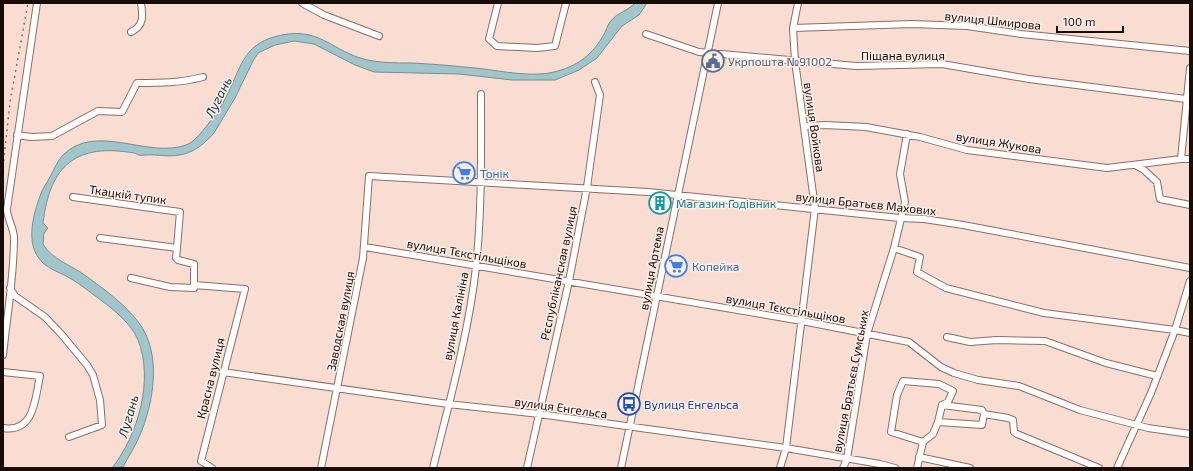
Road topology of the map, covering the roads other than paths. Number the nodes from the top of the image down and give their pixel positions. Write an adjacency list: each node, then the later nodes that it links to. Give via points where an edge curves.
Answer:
1 (37, 3): 22 (street)
2 (141, 3): 9 (street, via 141,24)
3 (302, 3): 11 (street, via 324,15)
4 (498, 3): 5 (street, via 489,39 497,46 537,48 555,46)
5 (566, 3)
6 (718, 3): 13 (street, вулиця Артема)
7 (798, 3): 8 (street, вулиця Войкова)
8 (793, 28): 12 (street, вулиця Шмирова, via 912,24 967,26 1045,37); 14 (street, вулиця Войкова)
9 (131, 32)
10 (646, 34): 13 (street, Піщана вулиця)
11 (379, 36)
12 (1190, 51)
13 (708, 53): 14 (street, Піщана вулиця); 29 (street, вулиця Артема)
14 (795, 61): 19 (street, Піщана вулиця, via 856,66 942,64 1029,79); 20 (street, вулиця Войкова)
15 (1190, 68): 19 (street)
16 (203, 77): 22 (street, via 172,83 137,83 122,112 98,111 52,136)
17 (595, 82): 28 (street, Рєспубліканская вулиця, via 600,95)
18 (481, 94): 27 (street, вулиця Калініна)
19 (1186, 99): 23 (street)
20 (805, 126): 21 (street, вулиця Жукова, via 866,127); 32 (street, вулиця Войкова)
21 (906, 134): 25 (street, вулиця Жукова, via 967,150 1107,168); 33 (street, вулиця Братьєв Сумських, via 900,174 905,202)
22 (18, 135): 44 (street, via 7,208 14,236)
23 (1181, 159): 24 (street, вулиця Жукова); 25 (street, вулиця Жукова)
24 (1190, 160)
25 (1135, 165): 31 (street, via 1157,182 1160,199)
26 (369, 176): 27 (street, вулиця Братьєв Махових); 35 (street, Заводская вулиця)
27 (480, 182): 28 (street, вулиця Братьєв Махових); 38 (street, вулиця Калініна)
28 (587, 187): 29 (street, вулиця Братьєв Махових); 41 (street, Рєспубліканская вулиця)
29 (677, 195): 32 (street, вулиця Братьєв Махових); 45 (street, вулиця Артема)
30 (73, 197): 36 (street, Ткацкій тупик, via 180,212)
31 (1190, 206)
32 (815, 208): 33 (street, вулиця Братьєв Махових); 46 (street, вулиця Войкова)
33 (900, 218): 37 (street, вулиця Братьєв Сумських); 39 (street, вулиця Братьєв Махових, via 963,225)
34 (100, 238): 36 (street)
35 (364, 247): 38 (street, вулиця Тєкстільщіков); 55 (street, Заводская вулиця)
36 (177, 248): 43 (street, via 178,260 194,264)
37 (894, 248): 47 (street, via 920,257 917,272 946,288 1044,313); 49 (street, вулиця Братьєв Сумських)
38 (476, 265): 41 (street, вулиця Тєкстільщіков); 56 (street, вулиця Калініна, via 472,296)
39 (1190, 268)
40 (132, 278): 43 (street, via 170,287 194,288)
41 (569, 281): 45 (street, вулиця Тєкстільщіков); 58 (street, Рєспубліканская вулиця)
42 (1190, 281): 47 (street)
43 (194, 285): 53 (street, Красна вулиця, via 245,289)
44 (10, 288): 51 (street); 65 (street, via 15,296 45,317 93,375 100,400 102,425)
45 (657, 297): 46 (street, вулиця Тєкстільщіков); 63 (street, вулиця Артема)
46 (802, 320): 49 (street, вулиця Тєкстільщіков); 67 (street, вулиця Войкова)
47 (1175, 330): 48 (street); 54 (street)
48 (1190, 333)
49 (868, 334): 61 (street, вулиця Тєкстільщіков, via 908,342 941,367 954,373 978,380 1019,386 1080,410); 69 (street, вулиця Братьєв Сумських)
50 (947, 337): 54 (street, via 970,342 1045,342 1106,364)
51 (3, 355)
52 (3, 372): 62 (street, via 40,376 30,419 22,426)
53 (223, 372): 55 (street, вулиця Енгельса); 70 (street, Красна вулиця, via 201,461)
54 (1158, 376): 61 (street)
55 (338, 389): 56 (street, вулиця Енгельса); 71 (street, Заводская вулиця)
56 (448, 404): 58 (street, вулиця Енгельса); 72 (street, вулиця Калініна)
57 (942, 405): 59 (street, via 982,410); 60 (street); 66 (street, via 948,402 953,391 939,384 903,382 897,395 890,432)
58 (539, 414): 63 (street, вулиця Енгельса); 73 (street, Рєспубліканская вулиця)
59 (984, 414): 60 (street, via 982,425); 80 (street, via 1013,420 1014,432 1017,434)
60 (938, 422): 66 (street, via 933,434)
61 (1136, 423): 64 (street, вулиця Тєкстільщіков, via 1148,428); 81 (street)
62 (3, 428)
63 (629, 428): 67 (street, вулиця Енгельса); 74 (street, вулиця Артема)
64 (1190, 434)
65 (69, 437)
66 (923, 442): 68 (street)
67 (786, 448): 69 (street, вулиця Енгельса); 75 (street, вулиця Войкова)
68 (920, 457): 78 (street); 79 (street)
69 (847, 458): 76 (street, вулиця Братьєв Сумських); 77 (street, вулиця Енгельса)
70 (212, 468)
71 (321, 468)
72 (433, 468)
73 (527, 468)
74 (622, 468)
75 (780, 468)
76 (843, 468)
77 (895, 468)
78 (917, 468)
79 (970, 468)
80 (1099, 468)
81 (1117, 468)

